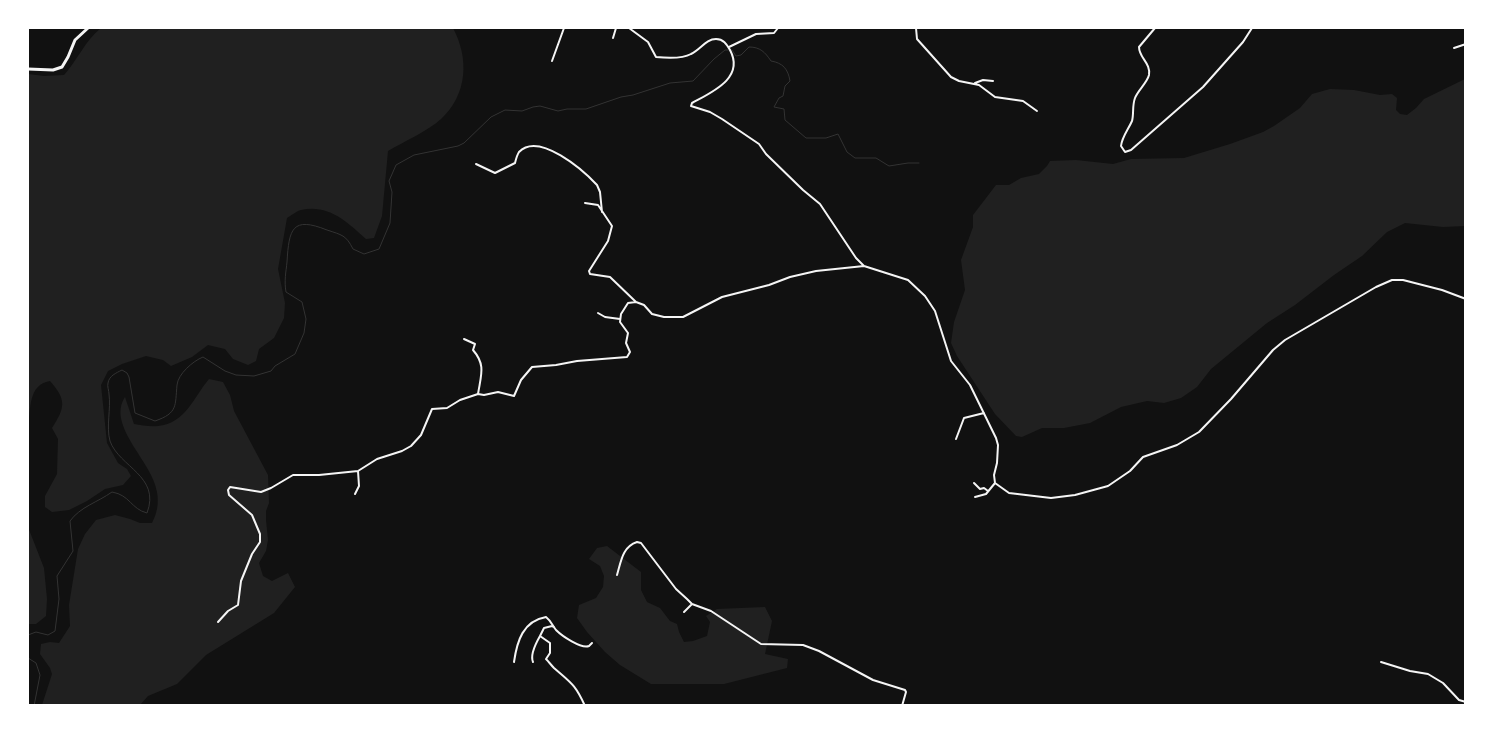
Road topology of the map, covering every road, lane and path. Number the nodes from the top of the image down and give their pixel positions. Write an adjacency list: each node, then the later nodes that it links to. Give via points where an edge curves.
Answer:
1 (88, 28): 15 (highway, via 75,40 62,67)
2 (565, 28): 3 (street); 14 (street)
3 (572, 28)
4 (616, 28): 10 (street)
5 (630, 28): 12 (street, via 648,42 656,57 689,56 708,40 714,39 722,40)
6 (778, 28): 12 (street, via 774,33 753,35)
7 (916, 28): 17 (street, via 917,39 950,76)
8 (1155, 28): 9 (street, via 1139,47 1148,64 1148,76 1135,99 1132,120 1122,139 1121,146 1125,152 1203,87)
9 (1252, 28)
10 (613, 38)
11 (1466, 44): 13 (street)
12 (728, 47): 22 (street, via 734,65 728,80 692,103 692,107 710,112 758,144 820,204)
13 (1454, 48)
14 (552, 61)
15 (28, 69)
16 (993, 81): 17 (street)
17 (973, 84): 18 (street, via 995,98 1023,101)
18 (1038, 111)
19 (476, 164): 21 (street, via 495,173 514,163 518,154 531,146 559,153 598,185)
20 (585, 203): 21 (street, via 598,205)
21 (602, 212): 24 (street, via 612,226 590,274 610,278)
22 (864, 266): 24 (street, via 790,277 722,297 683,316 651,314); 29 (street, via 908,280 926,296 935,311 951,360 970,385)
23 (1466, 299): 33 (street, via 1442,290 1392,280 1285,340 1199,432 1177,445 1143,457 1108,486 1051,498 1009,493)
24 (636, 302): 26 (street, via 626,304)
25 (598, 313): 26 (street)
26 (620, 319): 28 (street, via 628,333 628,356 534,366 513,396 497,392)
27 (464, 339): 28 (street, via 475,344 473,350 481,360)
28 (478, 394): 31 (street, via 448,408 431,410 421,435 411,446 377,459)
29 (984, 413): 30 (street, via 964,418); 33 (street, via 997,442)
30 (956, 438)
31 (358, 471): 35 (street, via 359,486); 40 (street, via 292,475 261,492 235,486 228,488 229,495 254,518 260,539 241,581 238,605)
32 (974, 483): 34 (street)
33 (995, 483): 34 (street)
34 (988, 491): 36 (street)
35 (355, 494)
36 (975, 496)
37 (617, 575): 38 (street, via 627,548 641,543 676,589)
38 (692, 604): 39 (street); 49 (street, via 711,611 761,644 803,645 873,680 905,690)
39 (684, 612)
40 (218, 622)
41 (555, 628): 42 (street, via 546,627); 43 (street, via 578,646 585,648); 44 (street, via 546,617 536,618 523,631 516,645)
42 (540, 636): 45 (street, via 531,658); 48 (street, via 550,643 546,659 572,683)
43 (592, 643)
44 (514, 662)
45 (533, 662)
46 (1381, 662): 47 (street, via 1428,674 1443,683 1459,700)
47 (1466, 702)
48 (584, 706)
49 (902, 706)

